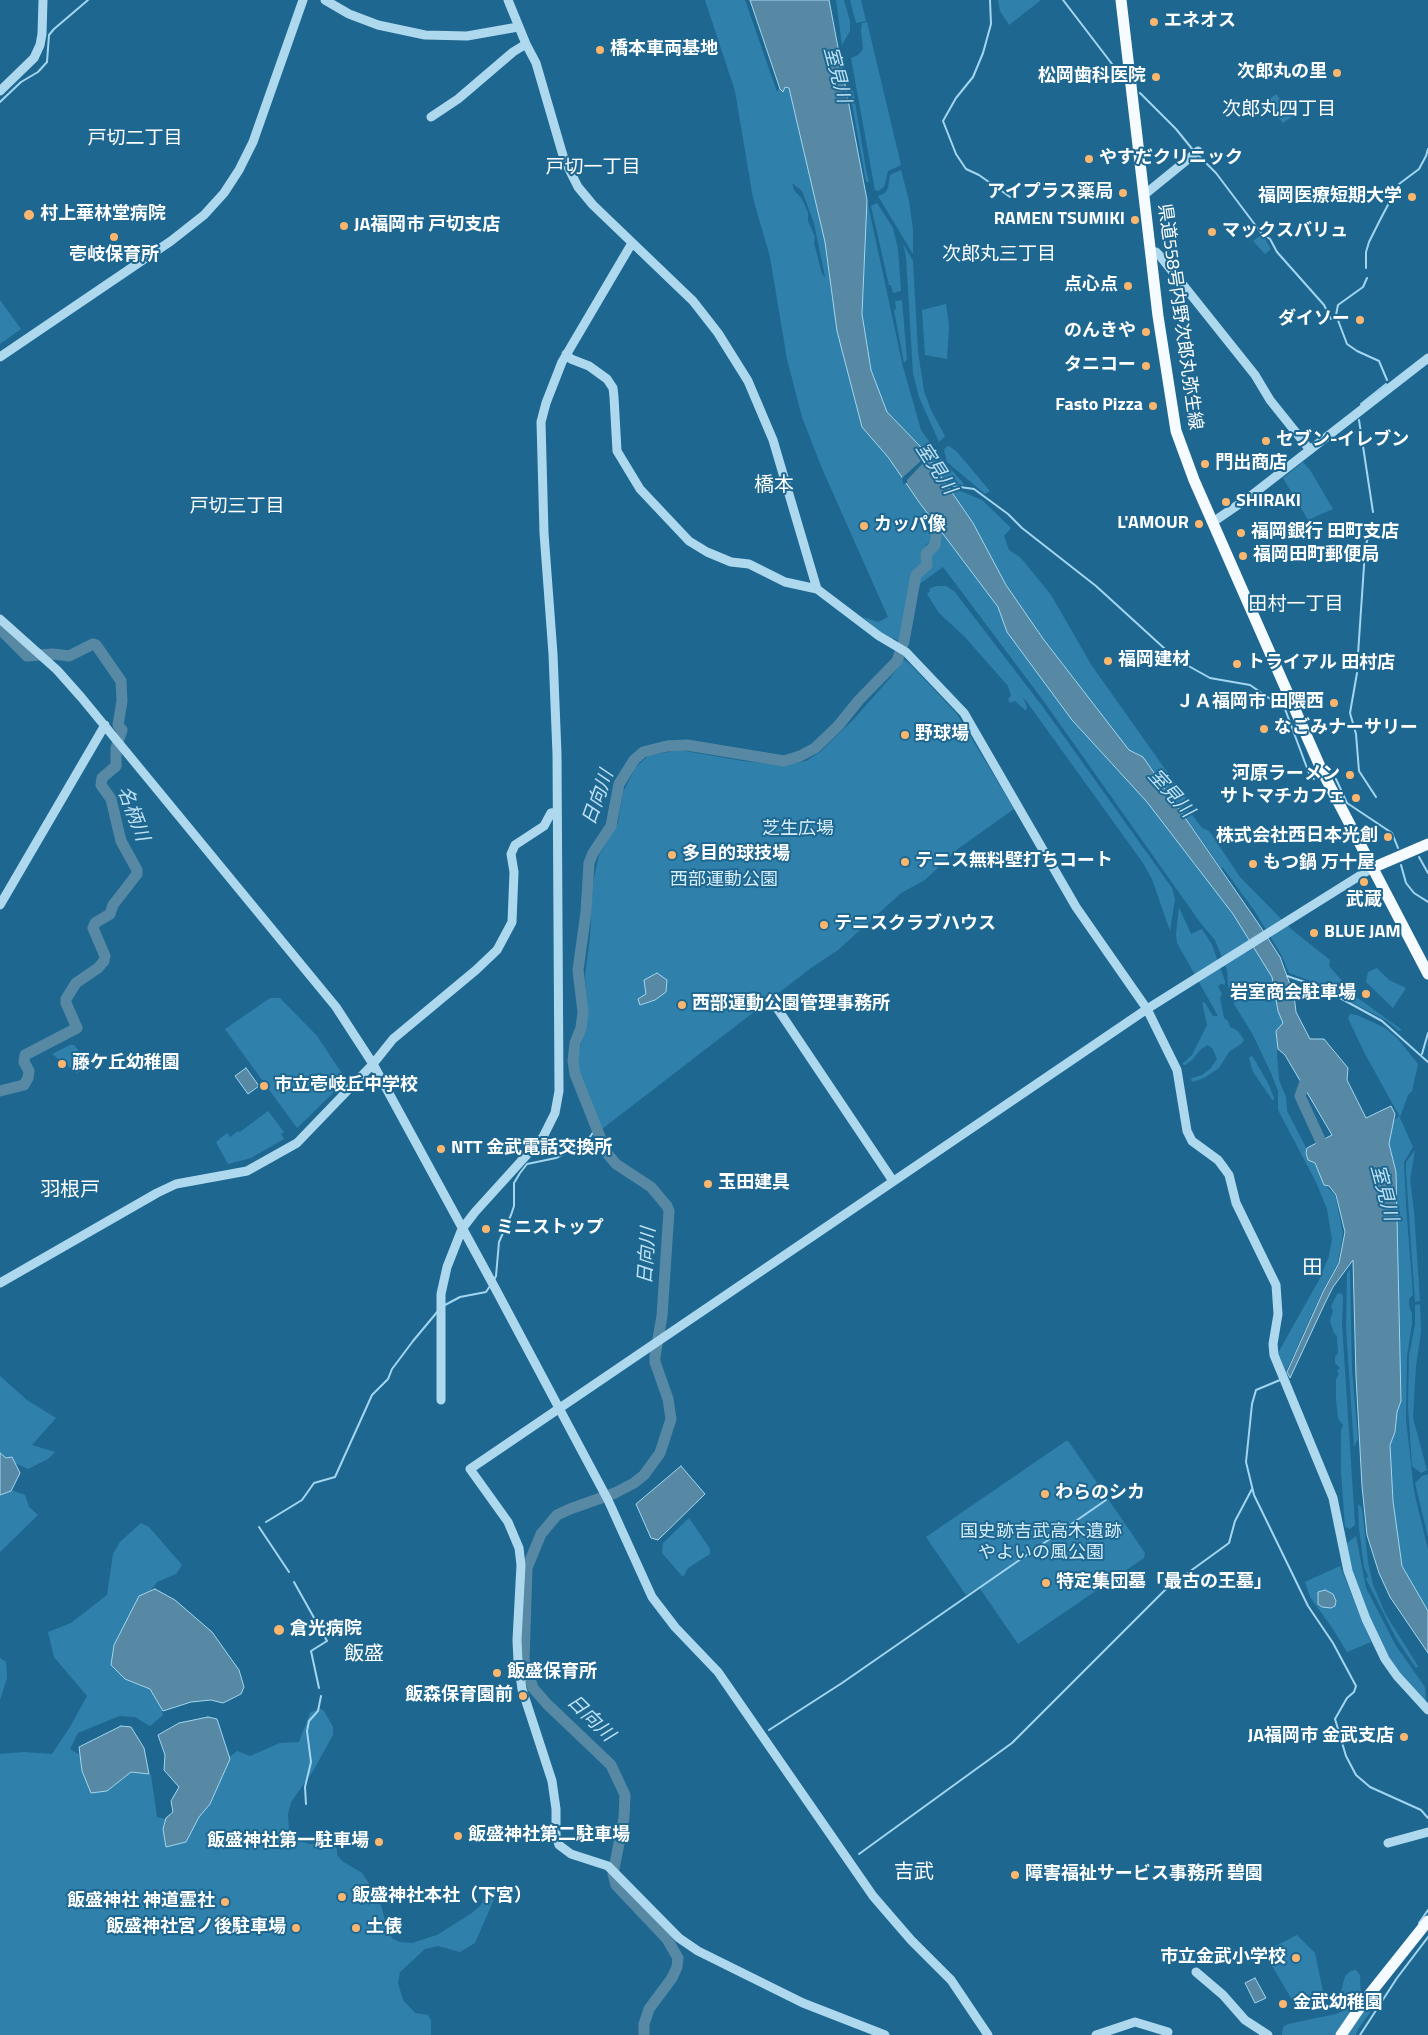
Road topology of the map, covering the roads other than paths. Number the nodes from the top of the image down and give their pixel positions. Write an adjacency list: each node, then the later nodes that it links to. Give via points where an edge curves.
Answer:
1 (43, 0): 8 (street, via 42,34 34,58)
2 (303, 0): 15 (street, via 253,142 224,193 204,215 171,241)
3 (325, 0): 6 (street, via 378,25 425,35 468,36)
4 (508, 0): 6 (street)
5 (1121, 0): 11 (main road, 県道558号内野次郎丸弥生線)
6 (518, 27): 7 (street)
7 (526, 44): 9 (street, via 458,99); 12 (street, via 536,63 570,172 585,196)
8 (0, 91)
9 (430, 117)
10 (1196, 153): 11 (street)
11 (1144, 195): 13 (main road, 県道558号内野次郎丸弥生線)
12 (632, 243): 14 (street); 19 (street, via 693,301 748,381 773,440)
13 (1151, 252): 17 (street, via 1160,256); 18 (main road, 県道558号内野次郎丸弥生線, via 1173,424)
14 (566, 354): 19 (street, via 607,379 613,388 617,451 640,489 689,542 731,562 749,564 785,582); 22 (street, via 546,403 541,431 544,533 554,659)
15 (0, 357)
16 (1428, 358): 17 (street)
17 (1310, 450): 18 (street)
18 (1213, 522): 24 (main road, 県道558号内野次郎丸弥生線, via 1322,771)
19 (817, 589): 28 (street, via 893,646 906,652 964,713 1076,907)
20 (0, 619): 21 (street, via 40,654)
21 (105, 725): 25 (street); 29 (street, via 331,1001)
22 (556, 812): 29 (street, via 551,812 544,826 516,845 511,854 514,872 512,922 497,950 393,1039); 31 (street, via 558,1091 555,1113 543,1137)
23 (1428, 844): 24 (main road)
24 (1372, 868): 26 (main road, 県道558号内野次郎丸弥生線); 28 (street)
25 (0, 905)
26 (1428, 974)
27 (773, 1002): 30 (street)
28 (1147, 1008): 30 (street); 35 (street, via 1177,1070 1187,1131 1192,1141 1218,1160 1229,1175 1236,1203 1276,1286 1278,1314 1274,1355 1333,1498 1348,1571 1366,1619 1397,1676)
29 (373, 1064): 31 (street); 32 (street, via 297,1143 247,1171 176,1184)
30 (893, 1181): 34 (street)
31 (462, 1229): 33 (street, via 447,1267 441,1294); 34 (street)
32 (0, 1283)
33 (441, 1400)
34 (559, 1409): 41 (street, via 470,1469 508,1522 519,1548 522,1565 518,1661 522,1689 552,1781 557,1841 571,1854 610,1868 679,1938 698,1951 803,2003); 42 (street, via 608,1500 649,1591 668,1620 718,1672 873,1896 951,1980)
35 (1428, 1710)
36 (1428, 1832): 37 (street)
37 (1388, 1843)
38 (1428, 1921): 45 (main road)
39 (1196, 1972): 44 (street, via 1245,2020)
40 (1168, 2032): 43 (street, via 1135,2022)
41 (884, 2035)
42 (988, 2035)
43 (1096, 2035)
44 (1268, 2035)
45 (1341, 2035)

